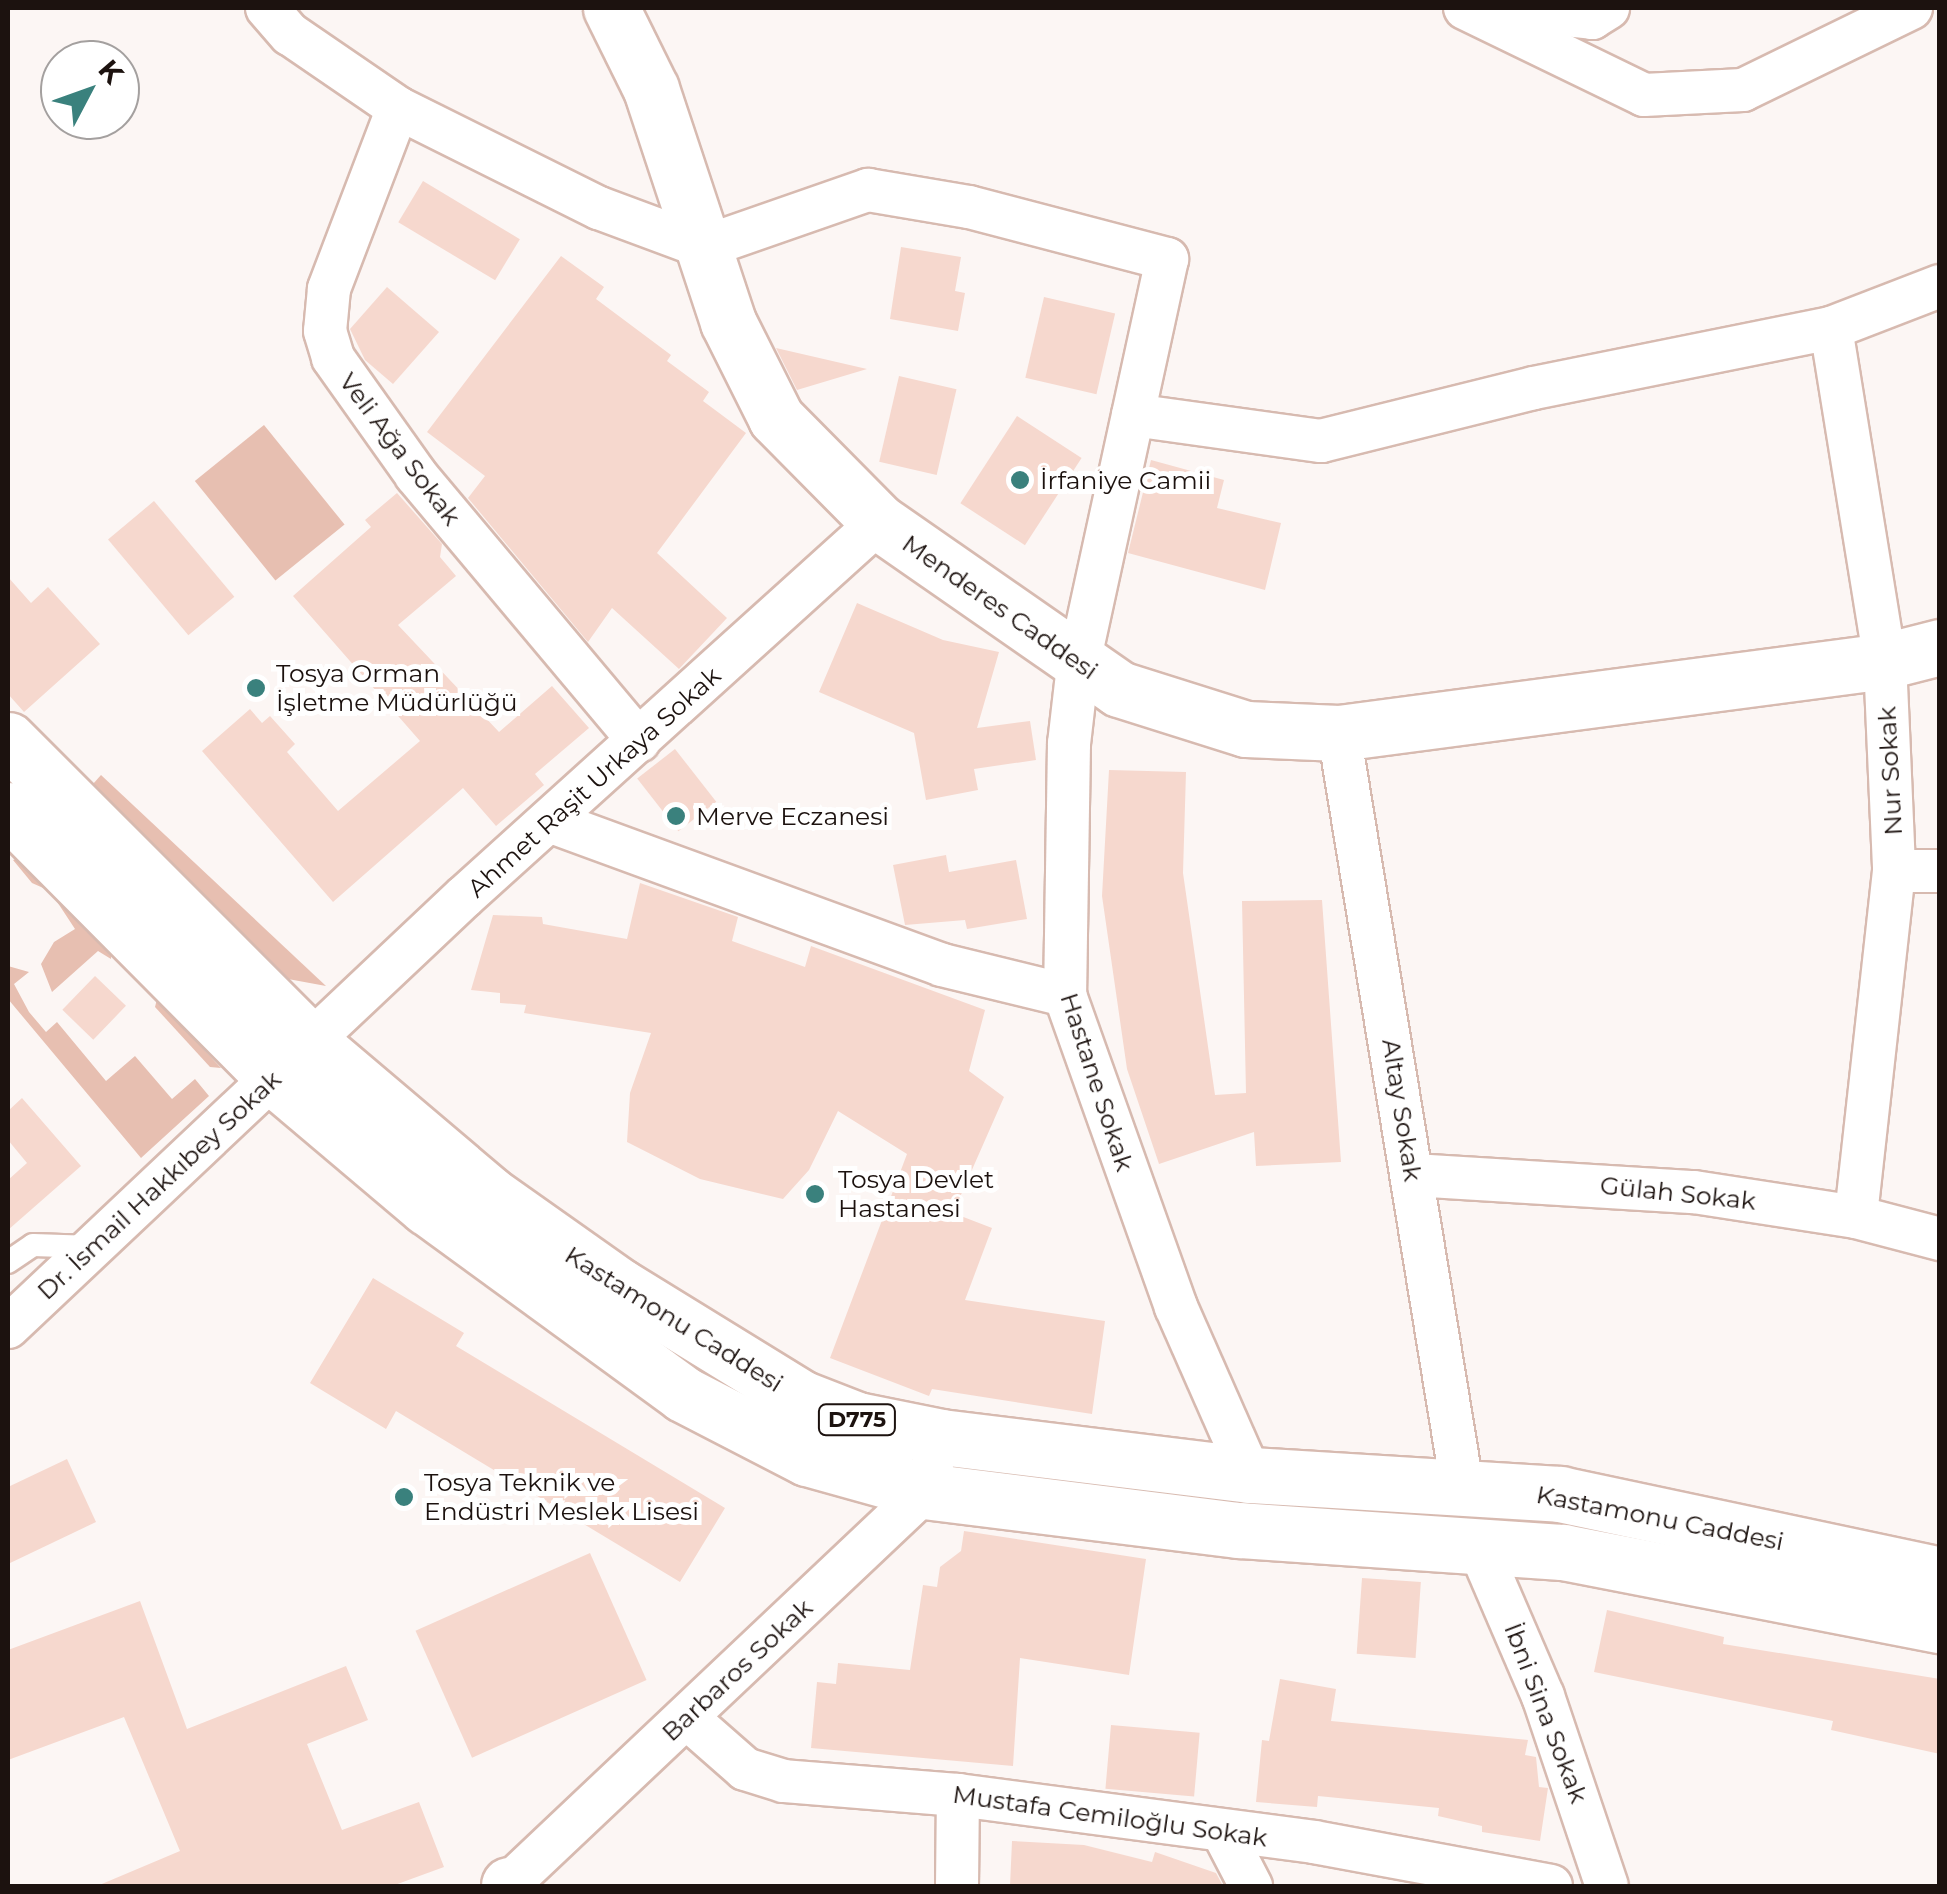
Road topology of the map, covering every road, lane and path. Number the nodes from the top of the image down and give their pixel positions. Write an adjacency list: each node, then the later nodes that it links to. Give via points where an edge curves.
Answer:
1 (267, 8): 7 (street, via 290,34)
2 (611, 8): 8 (main road, Menderes Caddesi, via 651,89)
3 (1464, 8): 6 (street, via 1644,95 1742,90)
4 (1499, 8): 5 (street, via 1592,18)
5 (1608, 8)
6 (1910, 8)
7 (398, 108): 8 (street, via 599,208); 18 (street, Veli Ağa Sokak, via 329,288 325,331 333,358 427,490)
8 (704, 247): 11 (street, Hastane Sokak, via 868,190 970,206 1168,259); 12 (main road, Menderes Caddesi, via 728,322 776,418)
9 (1940, 286): 10 (street)
10 (1830, 328): 11 (street, via 1320,440); 14 (street, Nur Sokak)
11 (1133, 415): 15 (street, Hastane Sokak)
12 (879, 522): 15 (main road, Menderes Caddesi); 18 (street, Ahmet Raşit Urkaya Sokak)
13 (1940, 647): 14 (main road, Menderes Caddesi)
14 (1885, 662): 16 (main road, Menderes Caddesi); 21 (street, Nur Sokak)
15 (1078, 666): 16 (main road, Menderes Caddesi, via 1118,689 1206,718 1288,734); 23 (street, Hastane Sokak, via 1069,744)
16 (1339, 734): 26 (street, Altay Sokak)
17 (8, 740): 24 (main road, Kastamonu Caddesi / D775)
18 (639, 741): 19 (street, Ahmet Raşit Urkaya Sokak)
19 (549, 820): 23 (street, via 906,952); 24 (street, Ahmet Raşit Urkaya Sokak)
20 (16, 829): 24 (main road, Kastamonu Caddesi / D775)
21 (1894, 871): 22 (street); 27 (street, Nur Sokak)
22 (1940, 871)
23 (1065, 995): 33 (street, Hastane Sokak, via 1176,1307)
24 (273, 1065): 25 (street); 29 (street, Dr. İsmail Hakkıbey Sokak); 32 (main road, Kastamonu Caddesi / D775, via 732,1360 857,1420); 35 (main road, Kastamonu Caddesi / D775, via 524,1283 683,1394 807,1458)
25 (146, 1167)
26 (1413, 1175): 27 (street, Gülah Sokak, via 1694,1192); 34 (street, Altay Sokak)
27 (1856, 1217): 28 (street, Gülah Sokak)
28 (1940, 1239)
29 (93, 1247): 30 (lane, via 33,1245); 31 (street, Dr. İsmail Hakkıbey Sokak)
30 (8, 1262)
31 (8, 1328)
32 (941, 1437): 33 (main road, Kastamonu Caddesi / D775); 35 (street)
33 (1250, 1474): 34 (main road, Kastamonu Caddesi / D775)
34 (1462, 1486): 37 (main road, Kastamonu Caddesi / D775, via 1560,1494)
35 (925, 1492): 36 (main road, Kastamonu Caddesi / D775, via 1239,1530); 39 (street, Barbaros Sokak)
36 (1478, 1543): 38 (main road, Kastamonu Caddesi / D775, via 1563,1552); 46 (street, İbni Sina Sokak, via 1543,1696)
37 (1940, 1575)
38 (1940, 1625)
39 (686, 1718): 40 (street, Mustafa Cemiloğlu Sokak, via 745,1769 784,1781); 42 (street, Barbaros Sokak)
40 (958, 1794): 41 (street, Mustafa Cemiloğlu Sokak); 43 (street)
41 (1224, 1834): 44 (street); 45 (street, Mustafa Cemiloğlu Sokak, via 1424,1858)
42 (509, 1886)
43 (956, 1886)
44 (1251, 1886)
45 (1551, 1886)
46 (1607, 1886)

